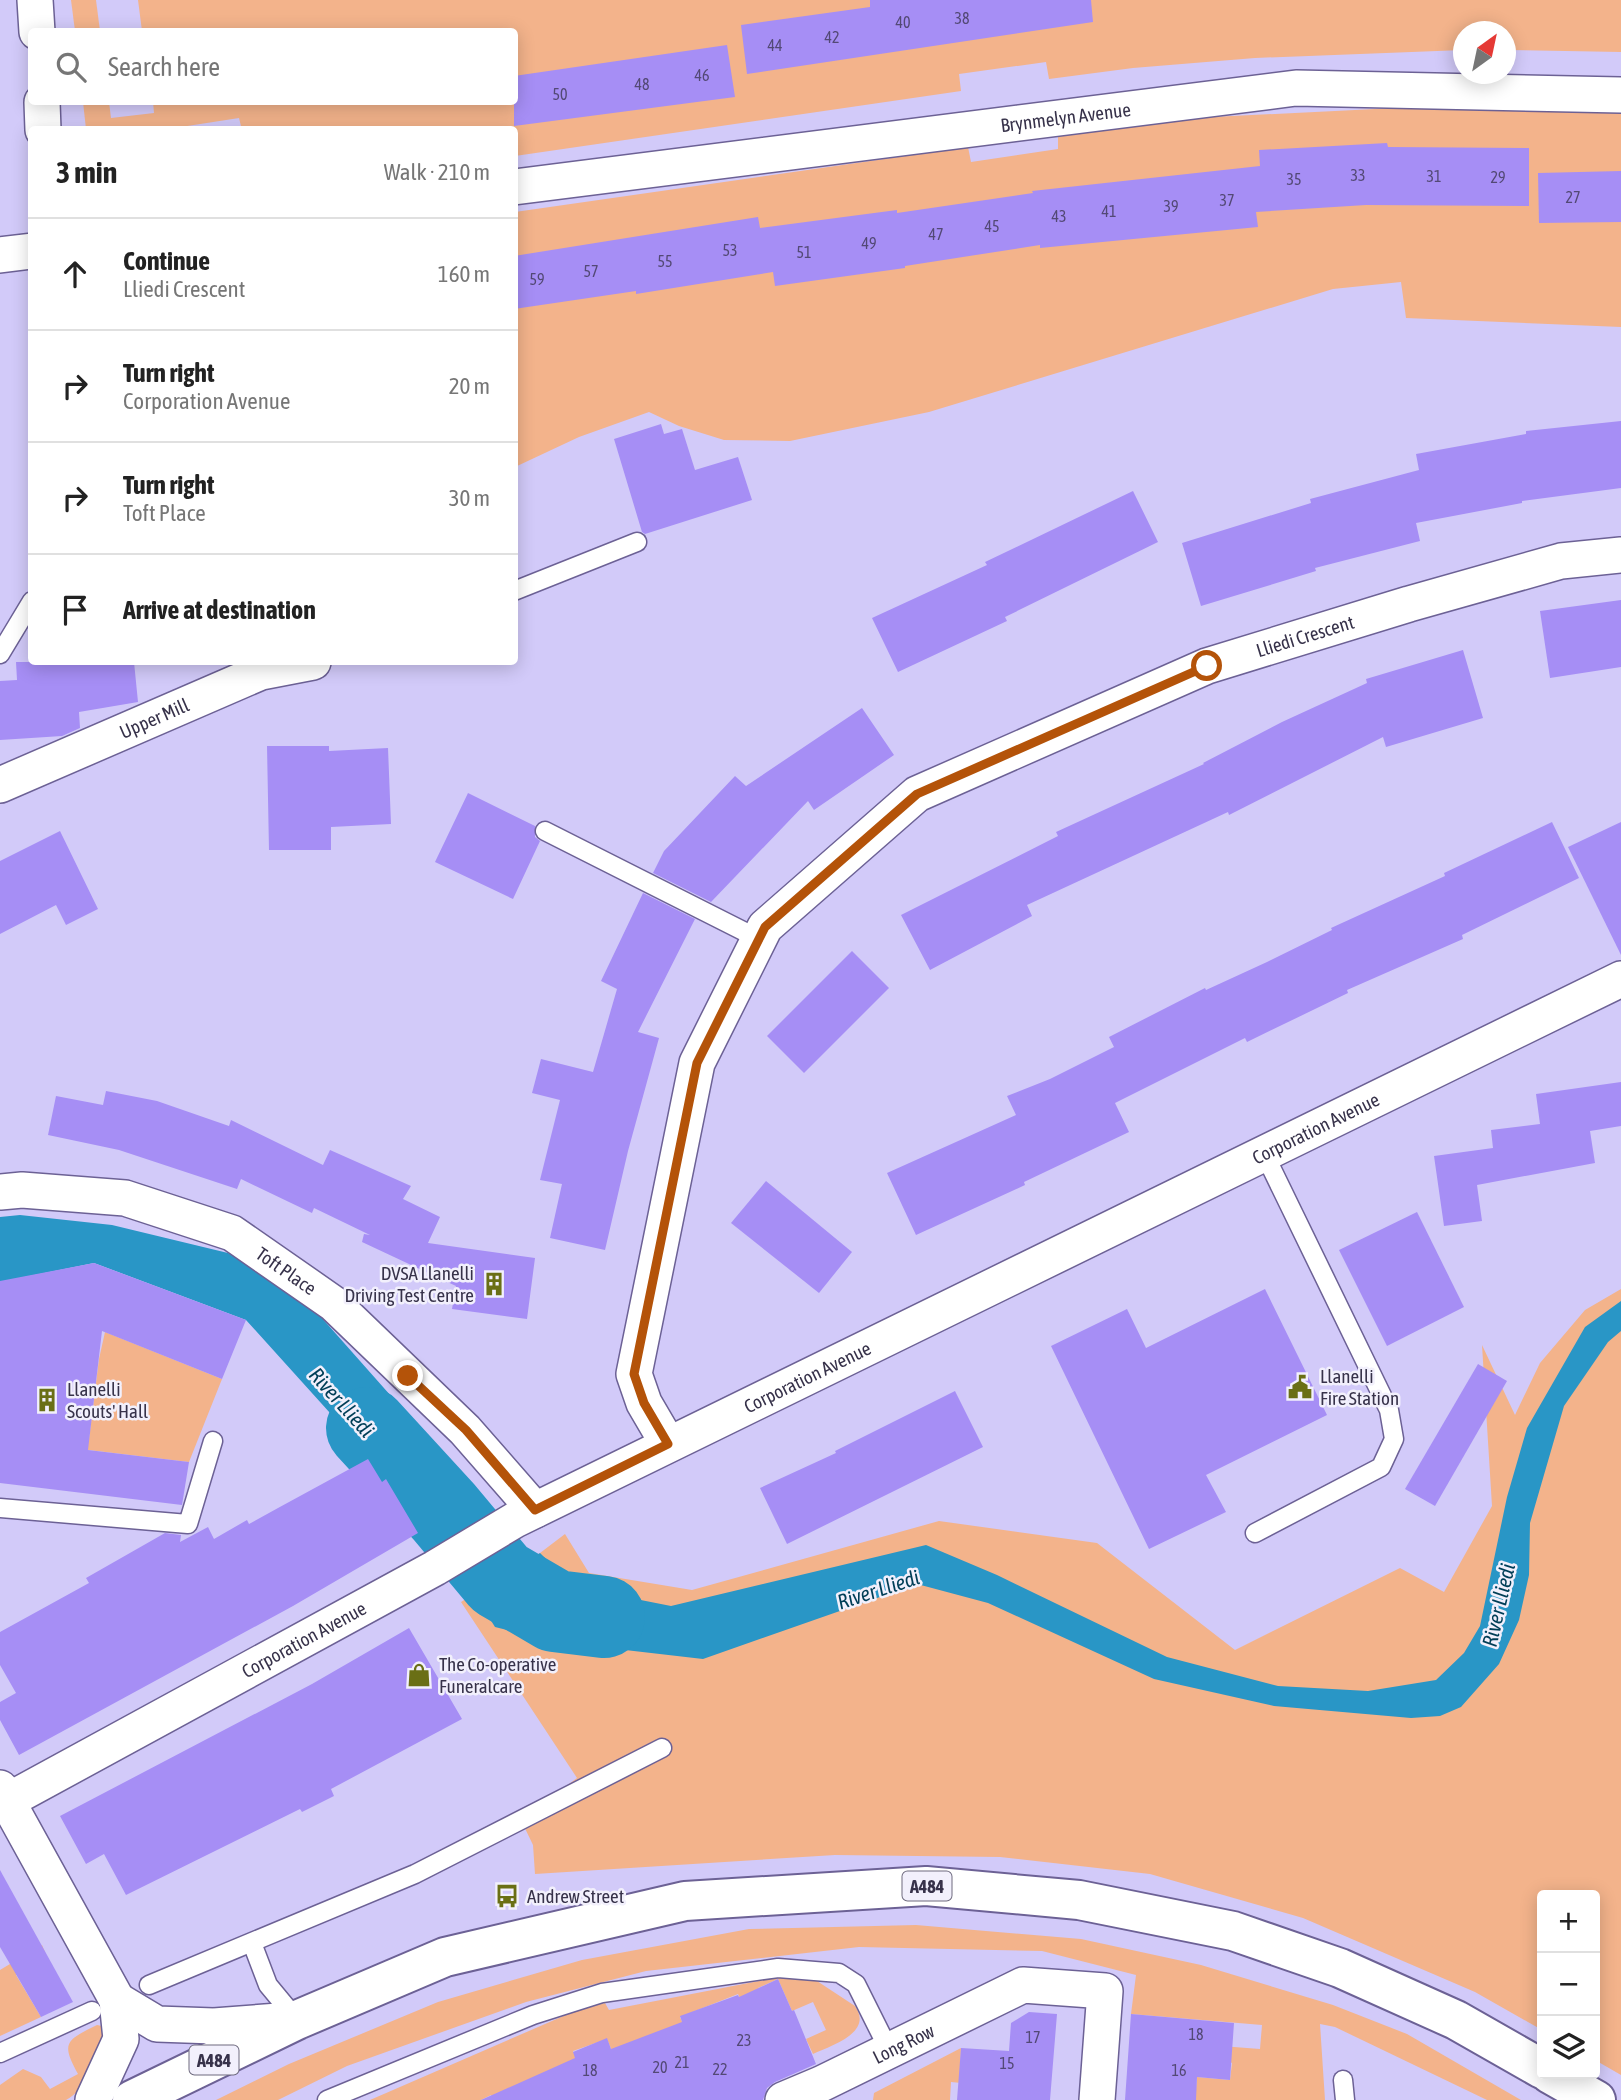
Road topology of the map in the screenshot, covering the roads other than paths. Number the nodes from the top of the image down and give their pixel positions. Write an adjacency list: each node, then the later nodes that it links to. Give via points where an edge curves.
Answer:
1 (35, 0): 2 (street)
2 (37, 28)
3 (1621, 95): 6 (street, Brynmelyn Avenue, via 1296,88)
4 (42, 105): 5 (street)
5 (43, 126)
6 (518, 186)
7 (28, 252): 8 (street)
8 (0, 255)
9 (637, 542): 11 (lane)
10 (1621, 555): 17 (street, Lliedi Crescent, via 1561,561 1207,666 917,794 765,927)
11 (518, 590)
12 (28, 608): 13 (lane)
13 (0, 654)
14 (297, 665): 15 (street, Upper Mill, via 261,672)
15 (0, 785)
16 (545, 831): 17 (lane)
17 (759, 939): 22 (street, Lliedi Crescent, via 697,1063 634,1374 644,1403)
18 (1621, 979): 19 (street, Corporation Avenue)
19 (1264, 1153): 22 (street, Corporation Avenue); 25 (lane, via 1389,1410 1394,1439 1381,1467)
20 (0, 1192): 24 (street, Toft Place, via 125,1198 232,1233 334,1304 466,1430)
21 (213, 1441): 23 (lane, via 188,1524)
22 (668, 1444): 24 (street, Corporation Avenue)
23 (0, 1508)
24 (525, 1515): 27 (street, Corporation Avenue, via 435,1568)
25 (1255, 1533)
26 (662, 1748): 28 (lane, via 415,1874)
27 (2, 1798): 30 (street)
28 (252, 1943): 29 (lane); 31 (lane, via 268,1985)
29 (149, 1985)
30 (104, 2005): 31 (street, via 158,2024 214,2026); 33 (lane); 38 (street, via 121,2039)
31 (297, 2020): 34 (main road, A484, via 445,1957 685,1901 926,1886 1079,1900 1233,1931 1352,1973 1455,2020); 39 (main road, A484)
32 (889, 2050): 37 (street, Long Row); 40 (lane, via 856,1984 839,1973 778,1968 602,1993 533,2015); 42 (street, Long Row, via 1023,1985 1105,1991)
33 (0, 2053)
34 (1537, 2067)
35 (1559, 2079): 44 (main road)
36 (1343, 2080): 43 (lane)
37 (820, 2092): 41 (street, Long Row)
38 (93, 2100)
39 (132, 2100)
40 (327, 2100)
41 (783, 2100)
42 (1097, 2100)
43 (1345, 2100)
44 (1596, 2100)

